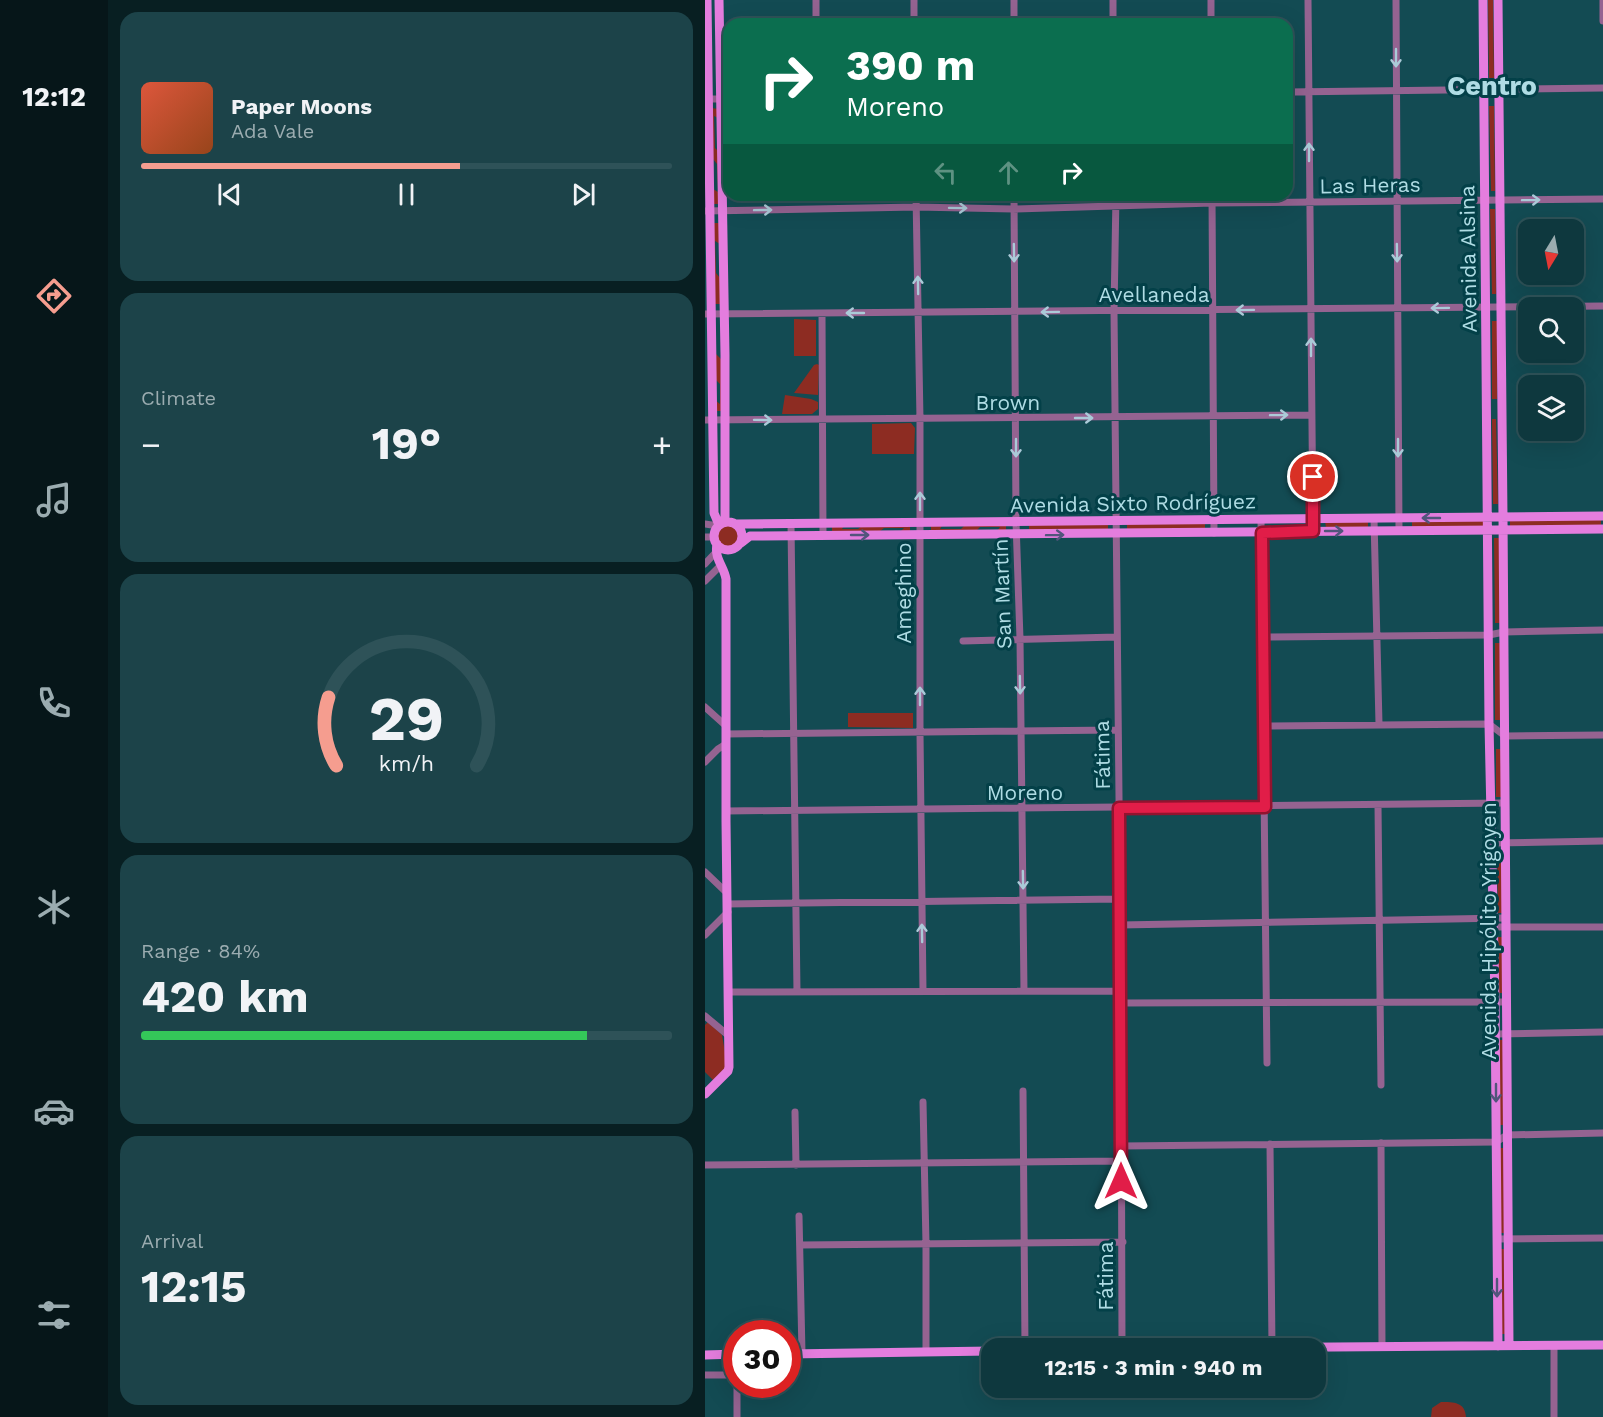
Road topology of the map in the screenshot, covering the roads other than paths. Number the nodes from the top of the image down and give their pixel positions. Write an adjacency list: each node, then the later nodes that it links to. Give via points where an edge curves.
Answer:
1 (707, 0): 26 (main road)
2 (719, 0): 19 (main road)
3 (816, 0): 13 (street)
4 (913, 0): 14 (street)
5 (1014, 0): 15 (street)
6 (1113, 0): 16 (street)
7 (1211, 0): 17 (street)
8 (1308, 0): 25 (street)
9 (1396, 0): 23 (street, one-way to 23)
10 (1483, 0): 21 (main road, Avenida Alsina)
11 (1498, 0): 22 (main road, Avenida Alsina)
12 (1603, 0): 18 (street)
13 (816, 18)
14 (914, 18)
15 (1014, 18)
16 (1113, 18)
17 (1211, 18)
18 (1603, 21)
19 (723, 66)
20 (1603, 88): 22 (street)
21 (1483, 89): 22 (street); 23 (street); 38 (main road, Avenida Alsina)
22 (1499, 89): 30 (main road, Avenida Alsina)
23 (1397, 91): 25 (street); 37 (street)
24 (1293, 92): 25 (street)
25 (1309, 92): 39 (street, one-way to 25)
26 (706, 99): 27 (street); 43 (main road)
27 (723, 99)
28 (723, 174): 44 (main road)
29 (1603, 199): 30 (street, Las Heras, one-way to 29)
30 (1500, 200): 38 (street, Las Heras); 47 (main road, Avenida Alsina)
31 (916, 201): 41 (street, Ameghino)
32 (1014, 201): 42 (street, San Martín)
33 (1116, 201): 40 (street, Fátima)
34 (1185, 201): 40 (street, Las Heras)
35 (1212, 201): 50 (street)
36 (1260, 201): 39 (street, Las Heras)
37 (1397, 201): 38 (street, Las Heras); 39 (street, Las Heras); 49 (street, one-way to 49)
38 (1486, 201): 46 (main road, Avenida Alsina)
39 (1309, 203): 48 (street)
40 (1116, 206): 42 (street, Las Heras); 51 (street, Fátima)
41 (916, 207): 42 (street, Las Heras, one-way to 42); 44 (street, Las Heras, one-way to 41); 54 (street, Ameghino, one-way to 41)
42 (1013, 209): 52 (street, San Martín, one-way to 52)
43 (707, 211): 44 (street, Las Heras); 55 (main road)
44 (722, 211): 56 (main road)
45 (1603, 306): 47 (street, Avellaneda)
46 (1487, 307): 47 (street, Avellaneda); 49 (street, Avellaneda, one-way to 49); 57 (main road, Avenida Alsina)
47 (1501, 307): 58 (main road, Avenida Alsina)
48 (1311, 309): 49 (street, Avellaneda); 50 (street, Avellaneda, one-way to 50); 59 (street, one-way to 48)
49 (1398, 309): 70 (street, one-way to 70)
50 (1213, 310): 51 (street, Avellaneda); 61 (street)
51 (1114, 311): 52 (street, Avellaneda, one-way to 52); 60 (street, Fátima)
52 (1015, 312): 54 (street, Avellaneda); 62 (street, San Martín)
53 (822, 313): 54 (street, Avellaneda, one-way to 53); 56 (street, Avellaneda); 66 (street)
54 (919, 313): 64 (street, Ameghino)
55 (708, 314): 56 (street, Avellaneda); 65 (main road)
56 (724, 314): 63 (main road)
57 (1488, 408): 58 (main road); 68 (main road, Avenida Alsina)
58 (1502, 408): 69 (main road, Avenida Alsina)
59 (1311, 415): 61 (street, Brown, one-way to 59); 72 (street)
60 (1115, 417): 61 (street, Brown); 62 (street, Brown, one-way to 60); 74 (street, Fátima)
61 (1212, 417): 75 (street)
62 (1016, 418): 64 (street, Brown); 77 (street, San Martín, one-way to 77)
63 (725, 419): 65 (street, Brown); 66 (street, Brown, one-way to 66); 80 (main road)
64 (920, 419): 66 (street, Brown); 76 (street, Ameghino, one-way to 64)
65 (709, 420): 80 (main road, via 714,513)
66 (822, 420): 78 (street)
67 (1603, 516): 69 (main road, Avenida Sixto Rodríguez)
68 (1489, 517): 69 (main road, Avenida Sixto Rodríguez); 70 (main road, Avenida Sixto Rodríguez, one-way to 70); 87 (main road, Avenida Hipólito Yrigoyen)
69 (1503, 517): 83 (main road, Avenida Hipólito Yrigoyen)
70 (1399, 518): 73 (main road, Avenida Sixto Rodríguez); 86 (street)
71 (1261, 519): 72 (main road, Avenida Sixto Rodríguez); 75 (main road, Avenida Sixto Rodríguez); 89 (street)
72 (1313, 519): 73 (main road, Avenida Sixto Rodríguez); 84 (street)
73 (1374, 519): 85 (street)
74 (1116, 520): 75 (main road, Avenida Sixto Rodríguez); 77 (main road, Avenida Sixto Rodríguez); 90 (street, Fátima)
75 (1213, 520): 88 (street)
76 (919, 522): 77 (main road, Avenida Sixto Rodríguez); 78 (main road, Avenida Sixto Rodríguez); 91 (street, Ameghino)
77 (1016, 522): 92 (street, San Martín)
78 (824, 523): 81 (main road, Avenida Sixto Rodríguez); 94 (street)
79 (705, 524): 80 (street, Avenida Sixto Rodríguez)
80 (724, 524): 81 (main road, Avenida Sixto Rodríguez); 95 (main road); 96 (main road, via 741,530)
81 (791, 524): 93 (street)
82 (1603, 529): 83 (main road, Avenida Sixto Rodríguez)
83 (1503, 530): 87 (main road, Avenida Sixto Rodríguez); 101 (main road, Avenida Hipólito Yrigoyen)
84 (1313, 531): 85 (main road, Avenida Sixto Rodríguez, one-way to 85); 89 (main road, Avenida Sixto Rodríguez)
85 (1375, 531): 86 (main road, Avenida Sixto Rodríguez); 102 (street)
86 (1399, 531): 87 (main road, Avenida Sixto Rodríguez)
87 (1489, 531): 103 (main road, Avenida Hipólito Yrigoyen)
88 (1213, 533): 89 (main road, Avenida Sixto Rodríguez); 90 (main road, Avenida Sixto Rodríguez)
89 (1262, 533): 105 (street)
90 (1117, 534): 92 (main road, Avenida Sixto Rodríguez, one-way to 90); 104 (street, Fátima)
91 (919, 535): 92 (main road, Avenida Sixto Rodríguez); 94 (main road, Avenida Sixto Rodríguez, one-way to 91); 114 (street, Ameghino, one-way to 91)
92 (1017, 535): 106 (street, San Martín)
93 (791, 536): 94 (main road, Avenida Sixto Rodríguez); 96 (main road, Avenida Sixto Rodríguez, via 750,536); 116 (street)
94 (823, 536)
95 (713, 543): 96 (main road, via 727,550); 97 (street); 98 (main road)
96 (740, 544): 98 (main road)
97 (705, 564)
98 (721, 565): 99 (street); 115 (main road, via 726,579)
99 (705, 581)
100 (1603, 630): 101 (street)
101 (1504, 632): 103 (street); 118 (main road, Avenida Hipólito Yrigoyen)
102 (1376, 635): 103 (street); 105 (street); 109 (street)
103 (1489, 635): 110 (main road, Avenida Hipólito Yrigoyen)
104 (1117, 637): 106 (street); 112 (street, Fátima)
105 (1263, 637): 111 (street)
106 (1020, 639): 107 (street); 113 (street, San Martín, one-way to 113)
107 (963, 641)
108 (705, 707): 115 (street)
109 (1379, 724): 110 (street); 111 (street)
110 (1489, 724): 118 (street); 120 (main road, Avenida Hipólito Yrigoyen)
111 (1263, 726): 123 (street)
112 (1119, 730): 113 (street); 125 (street, Fátima)
113 (1021, 731): 114 (street); 124 (street, San Martín)
114 (920, 733): 116 (street); 126 (street, Ameghino)
115 (726, 735): 116 (street); 119 (street); 127 (main road)
116 (793, 735): 128 (street)
117 (1603, 735): 118 (street)
118 (1505, 736): 121 (main road, Avenida Hipólito Yrigoyen)
119 (705, 762)
120 (1491, 803): 121 (street, Moreno); 122 (street, Moreno); 130 (main road, Avenida Hipólito Yrigoyen)
121 (1505, 803): 131 (main road, Avenida Hipólito Yrigoyen)
122 (1378, 805): 123 (street, Moreno); 139 (street)
123 (1265, 807): 125 (street, Moreno); 140 (street)
124 (1022, 808): 125 (street, Moreno); 126 (street, Moreno); 135 (street, San Martín, one-way to 135)
125 (1119, 808): 134 (street, Fátima)
126 (922, 810): 128 (street, Moreno); 136 (street, Ameghino)
127 (726, 811): 128 (street, Moreno); 133 (main road)
128 (794, 811): 137 (street)
129 (1603, 841): 131 (street)
130 (1492, 843): 131 (street); 141 (main road, Avenida Hipólito Yrigoyen)
131 (1505, 843): 142 (main road, Avenida Hipólito Yrigoyen)
132 (705, 872): 133 (street)
133 (727, 893): 138 (main road)
134 (1120, 898): 135 (street); 143 (street, Fátima)
135 (1023, 900): 136 (street); 146 (street, San Martín)
136 (922, 901): 137 (street); 150 (street, Ameghino, one-way to 136)
137 (795, 903): 138 (street); 149 (street)
138 (727, 908): 145 (street); 148 (main road)
139 (1379, 920): 140 (street); 141 (street); 152 (street)
140 (1265, 921): 143 (street); 155 (street)
141 (1493, 923): 142 (street); 151 (main road, Avenida Hipólito Yrigoyen)
142 (1506, 923): 144 (street); 153 (main road, Avenida Hipólito Yrigoyen)
143 (1120, 925): 147 (street, Fátima)
144 (1603, 927)
145 (705, 935)
146 (1025, 991): 147 (street); 150 (street)
147 (1121, 991): 154 (street, Fátima)
148 (728, 992): 149 (street); 160 (main road)
149 (797, 992): 150 (street)
150 (923, 992)
151 (1495, 1001): 152 (street); 153 (street); 158 (main road, Avenida Hipólito Yrigoyen)
152 (1381, 1002): 155 (street); 162 (street)
153 (1506, 1002): 159 (main road, Avenida Hipólito Yrigoyen)
154 (1121, 1003): 155 (street); 172 (street, Fátima)
155 (1266, 1003): 161 (street)
156 (705, 1017): 160 (street)
157 (1603, 1032): 159 (street)
158 (1495, 1034): 159 (street); 169 (main road, Avenida Hipólito Yrigoyen, one-way to 169)
159 (1507, 1034): 168 (main road, Avenida Hipólito Yrigoyen)
160 (729, 1036): 164 (main road, via 728,1071)
161 (1267, 1063)
162 (1381, 1085)
163 (1023, 1091): 174 (street)
164 (705, 1094)
165 (923, 1102): 175 (street)
166 (795, 1112): 176 (street)
167 (1603, 1133): 168 (street)
168 (1507, 1135): 169 (street); 181 (main road, Avenida Hipólito Yrigoyen)
169 (1496, 1142): 170 (street); 180 (main road, Avenida Hipólito Yrigoyen)
170 (1381, 1143): 171 (street); 193 (street)
171 (1270, 1144): 172 (street); 188 (street)
172 (1121, 1146): 173 (street, Fátima)
173 (1121, 1161): 174 (street); 182 (street, Fátima)
174 (1025, 1162): 175 (street); 183 (street)
175 (924, 1163): 176 (street); 185 (street)
176 (796, 1165): 177 (street)
177 (705, 1166)
178 (799, 1216): 184 (street)
179 (1603, 1238): 181 (street)
180 (1497, 1239): 181 (street); 191 (main road, Avenida Hipólito Yrigoyen, one-way to 191)
181 (1508, 1239): 192 (main road, Avenida Hipólito Yrigoyen)
182 (1123, 1242): 183 (street); 187 (street, Fátima)
183 (1025, 1243): 185 (street); 186 (street)
184 (800, 1245): 185 (street); 197 (street)
185 (926, 1245): 195 (street)
186 (1025, 1338)
187 (1122, 1338)
188 (1272, 1338)
189 (1554, 1345): 190 (main road); 192 (main road); 204 (street)
190 (1603, 1345)
191 (1498, 1346): 192 (main road); 193 (main road)
192 (1509, 1346)
193 (1382, 1347): 194 (main road)
194 (1326, 1348)
195 (926, 1351): 196 (main road); 197 (main road)
196 (981, 1351)
197 (802, 1353)
198 (705, 1355): 199 (main road)
199 (723, 1356)
200 (705, 1375): 201 (street)
201 (723, 1375)
202 (737, 1398): 203 (street)
203 (738, 1417)
204 (1554, 1417)

